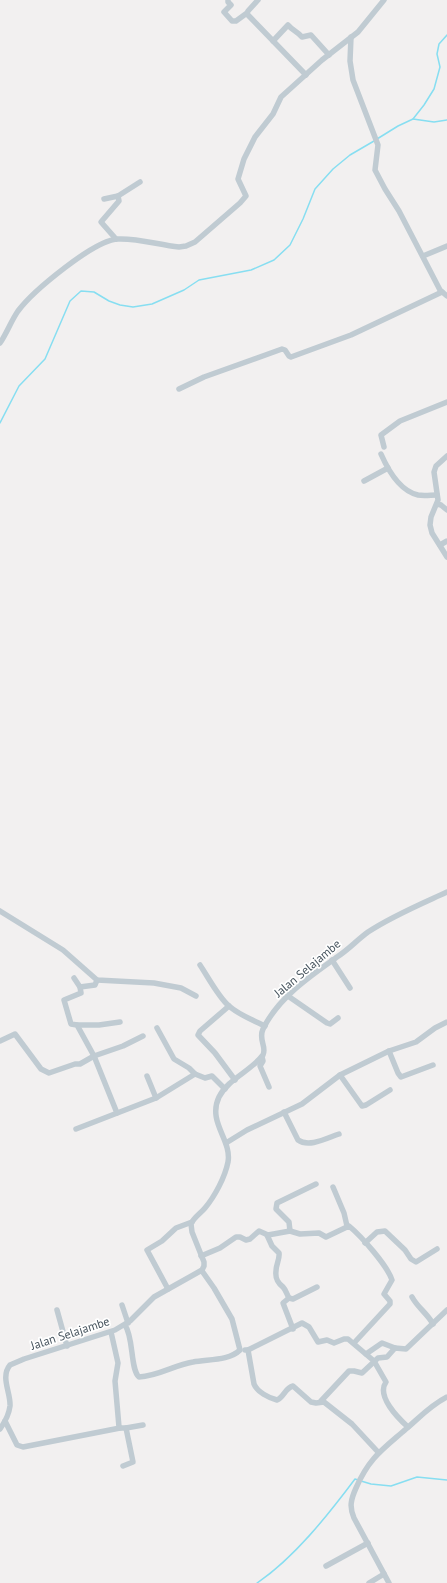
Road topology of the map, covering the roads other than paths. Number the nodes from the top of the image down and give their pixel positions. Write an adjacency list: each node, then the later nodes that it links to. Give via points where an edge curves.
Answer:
1 (228, 0): 4 (street, via 231,5 224,12 231,20 236,21)
2 (258, 0): 4 (street)
3 (384, 0): 5 (street)
4 (247, 13): 6 (street)
5 (352, 37): 7 (street); 14 (street, via 350,61 353,80 378,145 376,174)
6 (273, 41): 7 (street, via 288,25 302,37 311,34); 8 (street)
7 (329, 55): 8 (street)
8 (306, 75): 12 (street, via 281,97 273,114 251,144 238,179 246,194 245,198 195,242 179,247)
9 (140, 182): 10 (street)
10 (118, 196): 11 (street); 12 (street, via 119,201 101,222)
11 (104, 199)
12 (116, 239): 16 (street, via 90,250 36,293 15,315)
13 (447, 246): 14 (street)
14 (423, 256): 15 (street)
15 (444, 294): 17 (street, via 343,338 291,356 282,349)
16 (0, 343)
17 (178, 389)
18 (447, 402): 19 (street, via 400,421 381,435)
19 (384, 447)
20 (381, 454): 22 (street)
21 (447, 456): 24 (street, via 436,466 434,472)
22 (388, 468): 23 (street); 24 (street, via 399,483 413,493)
23 (364, 481)
24 (437, 495): 25 (street)
25 (437, 504): 26 (street, via 441,504); 28 (street, via 430,525)
26 (447, 510)
27 (447, 541): 28 (street)
28 (440, 545): 29 (street)
29 (447, 557)
30 (447, 892): 32 (street, Jalan Selajambe, via 381,924)
31 (0, 911): 35 (street, via 63,950)
32 (332, 960): 37 (street); 39 (street, Jalan Selajambe)
33 (200, 965): 40 (street)
34 (74, 978): 36 (street)
35 (97, 980): 36 (street, via 95,985); 38 (street, via 154,983 181,988)
36 (80, 987): 44 (street, via 81,994 63,1001 70,1024)
37 (350, 988)
38 (196, 996)
39 (288, 996): 41 (street, via 327,1023 330,1024); 45 (street, Jalan Selajambe)
40 (229, 1006): 45 (street); 56 (street, via 198,1035)
41 (338, 1018)
42 (120, 1022): 44 (street)
43 (447, 1022): 49 (street, via 416,1042)
44 (77, 1025): 50 (street)
45 (265, 1026): 51 (street, via 261,1037 264,1052)
46 (156, 1028): 53 (street, via 174,1058)
47 (143, 1036): 50 (street)
48 (0, 1041): 50 (street, via 15,1034 46,1073 80,1064)
49 (389, 1051): 52 (street, via 401,1077); 54 (street)
50 (94, 1056): 62 (street)
51 (262, 1057): 56 (street); 57 (street, via 260,1066)
52 (433, 1065)
53 (195, 1074): 58 (street, via 205,1078 212,1076); 60 (street)
54 (340, 1075): 59 (street, via 362,1106); 61 (street, via 302,1104)
55 (147, 1076): 60 (street)
56 (235, 1080): 58 (street)
57 (269, 1087)
58 (224, 1089): 65 (street, via 216,1108 218,1125)
59 (390, 1090)
60 (156, 1098): 62 (street)
61 (284, 1112): 64 (street, via 300,1142 309,1144); 65 (street)
62 (117, 1113): 63 (street)
63 (76, 1129)
64 (339, 1134)
65 (226, 1143): 68 (street, via 229,1158 225,1173 208,1204)
66 (316, 1184): 70 (street, via 276,1204 276,1209 289,1222)
67 (333, 1187): 69 (street)
68 (192, 1222): 74 (street, via 192,1232); 77 (street, via 176,1228 162,1242 147,1250)
69 (347, 1226): 70 (street, via 326,1237 319,1233 300,1234); 72 (street)
70 (290, 1231): 71 (street)
71 (267, 1235): 74 (street, via 259,1231 250,1240 236,1237 220,1248); 79 (street, via 279,1253 277,1280)
72 (365, 1243): 73 (street, via 377,1232 384,1231 405,1250 410,1259 416,1262); 87 (street, via 391,1278 384,1294 390,1303)
73 (437, 1249)
74 (201, 1256): 75 (street, via 204,1266)
75 (202, 1271): 77 (street, Jalan Selajambe); 90 (street, via 232,1319)
76 (317, 1287): 79 (street, via 293,1299)
77 (168, 1289): 83 (street, Jalan Selajambe, via 151,1299)
78 (412, 1297): 84 (street)
79 (289, 1298): 85 (street, via 283,1303)
80 (122, 1305): 83 (street)
81 (57, 1310): 88 (street)
82 (447, 1310): 84 (street)
83 (126, 1324): 86 (street, Jalan Selajambe); 90 (street, via 130,1334 135,1372 139,1377 159,1374 191,1362 229,1356)
84 (433, 1324): 89 (street, via 406,1349)
85 (293, 1329): 87 (street, via 304,1324 309,1327 318,1342 327,1340 336,1343 346,1338); 91 (street)
86 (110, 1332): 88 (street, Jalan Selajambe); 99 (street, via 118,1363 115,1381)
87 (354, 1343): 92 (street)
88 (67, 1346): 96 (street, Jalan Selajambe, via 24,1359 8,1367 6,1374 10,1406)
89 (395, 1348): 92 (street, via 382,1343); 93 (street, via 387,1357)
90 (240, 1350): 91 (street)
91 (248, 1350): 95 (street, via 256,1389 277,1400 293,1386 312,1402)
92 (366, 1354): 93 (street)
93 (374, 1361): 95 (street, via 362,1373 349,1372); 98 (street, via 385,1380 382,1388 385,1401)
94 (447, 1397): 98 (street, via 433,1405)
95 (321, 1401): 101 (street, via 347,1420)
96 (5, 1421): 99 (street, via 17,1445 23,1447); 100 (street, Jalan Selajambe)
97 (143, 1425): 99 (street)
98 (408, 1427): 101 (street)
99 (123, 1428): 102 (street, via 133,1463)
100 (0, 1429)
101 (378, 1452): 103 (street, via 365,1469 351,1503 352,1515)
102 (123, 1466)
103 (368, 1544): 104 (street); 105 (street)
104 (326, 1566)
105 (384, 1574): 106 (street); 107 (street)
106 (369, 1583)
107 (389, 1583)

